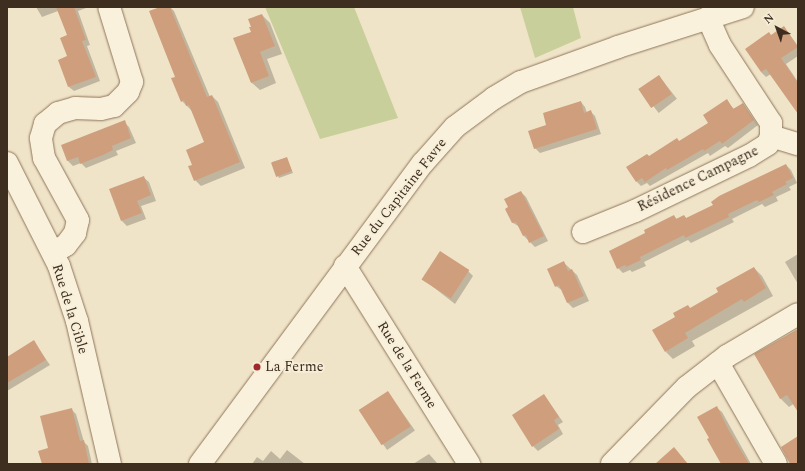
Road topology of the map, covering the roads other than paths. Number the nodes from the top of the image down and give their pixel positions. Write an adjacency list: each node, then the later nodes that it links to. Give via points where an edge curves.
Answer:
1 (109, 7): 8 (street, via 132,82 128,92 114,106 101,110 75,108 58,113 45,124 41,138 44,158 78,220 75,233 66,245)
2 (743, 7): 3 (street, Rue du Capitaine Favre)
3 (708, 18): 4 (street, Résidence Campagne, via 720,45 771,123); 9 (street, Rue du Capitaine Favre, via 522,82 483,105 455,127 423,163)
4 (772, 136): 5 (street); 7 (street, Résidence Campagne, via 768,144 749,156 635,211)
5 (798, 144)
6 (7, 163): 8 (street, Rue de la Cible)
7 (583, 232)
8 (53, 253): 12 (street, Rue de la Cible, via 77,320)
9 (345, 266): 13 (street, Rue du Capitaine Favre); 14 (street, Rue de la Ferme)
10 (798, 314): 11 (street)
11 (718, 363): 15 (street, via 687,387); 16 (street)
12 (110, 464)
13 (200, 464)
14 (469, 464)
15 (612, 464)
16 (776, 464)

